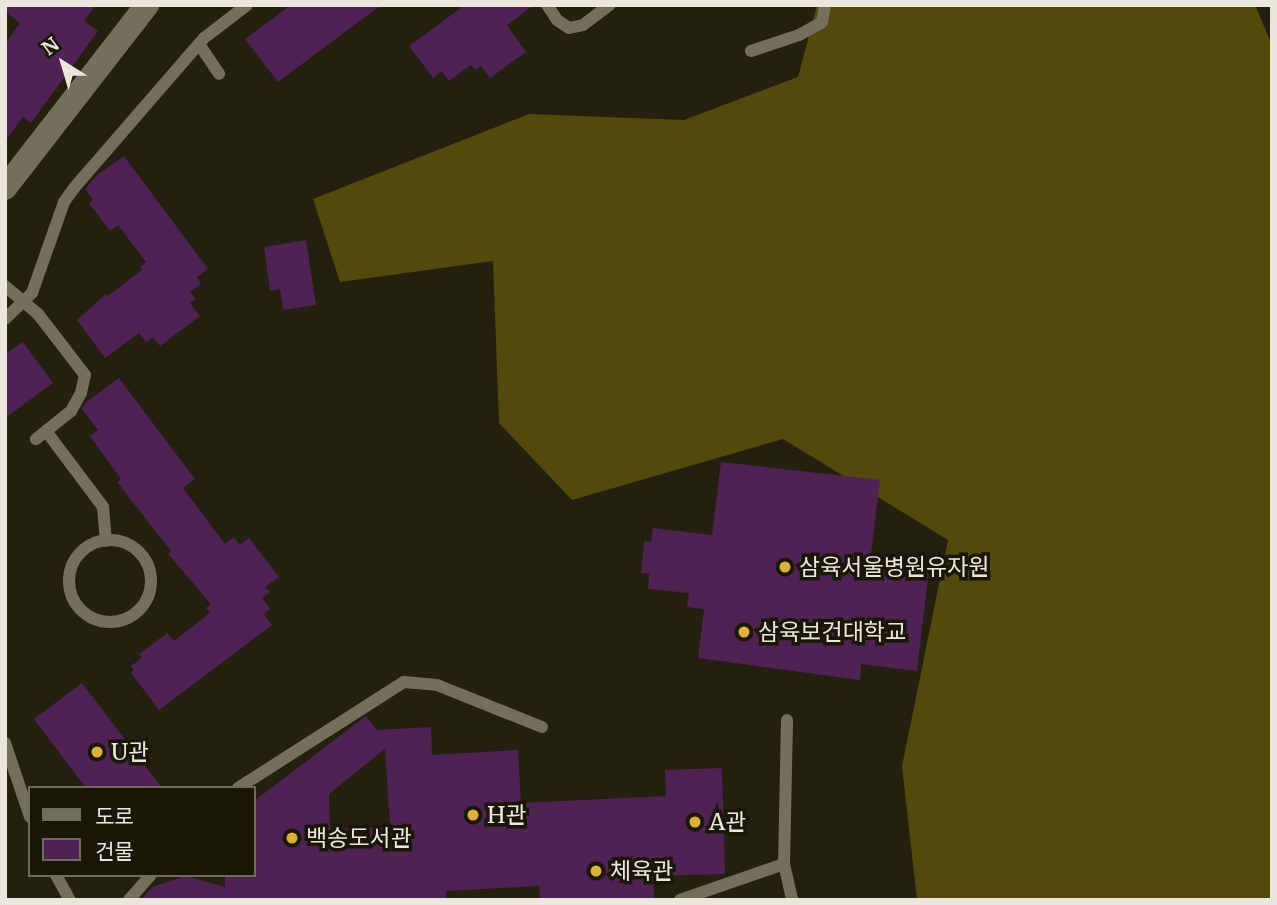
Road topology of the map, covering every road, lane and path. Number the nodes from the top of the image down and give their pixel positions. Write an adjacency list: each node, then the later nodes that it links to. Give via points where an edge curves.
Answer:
1 (147, 5): 9 (street)
2 (247, 5): 6 (lane)
3 (547, 5): 4 (lane, via 563,24 576,28)
4 (610, 5)
5 (825, 5): 7 (lane, via 822,22 799,36)
6 (199, 44): 8 (lane); 11 (lane, via 64,202 35,284)
7 (751, 51)
8 (219, 74)
9 (5, 188)
10 (5, 286): 11 (lane)
11 (24, 302): 12 (lane); 13 (lane, via 85,375 71,411 41,435 103,507)
12 (5, 319)
13 (106, 541): 13 (lane, via 88,546 78,555 69,579 76,605 98,620 111,622 124,619 145,602 150,576 139,552 128,544)
14 (787, 720): 19 (lane)
15 (542, 727): 17 (lane, via 438,685 404,682)
16 (5, 743): 18 (lane)
17 (240, 786)
18 (28, 811)
19 (784, 864): 24 (lane); 25 (lane)
20 (57, 877): 22 (lane)
21 (149, 877): 23 (lane)
22 (70, 900)
23 (129, 900)
24 (680, 900)
25 (792, 900)

